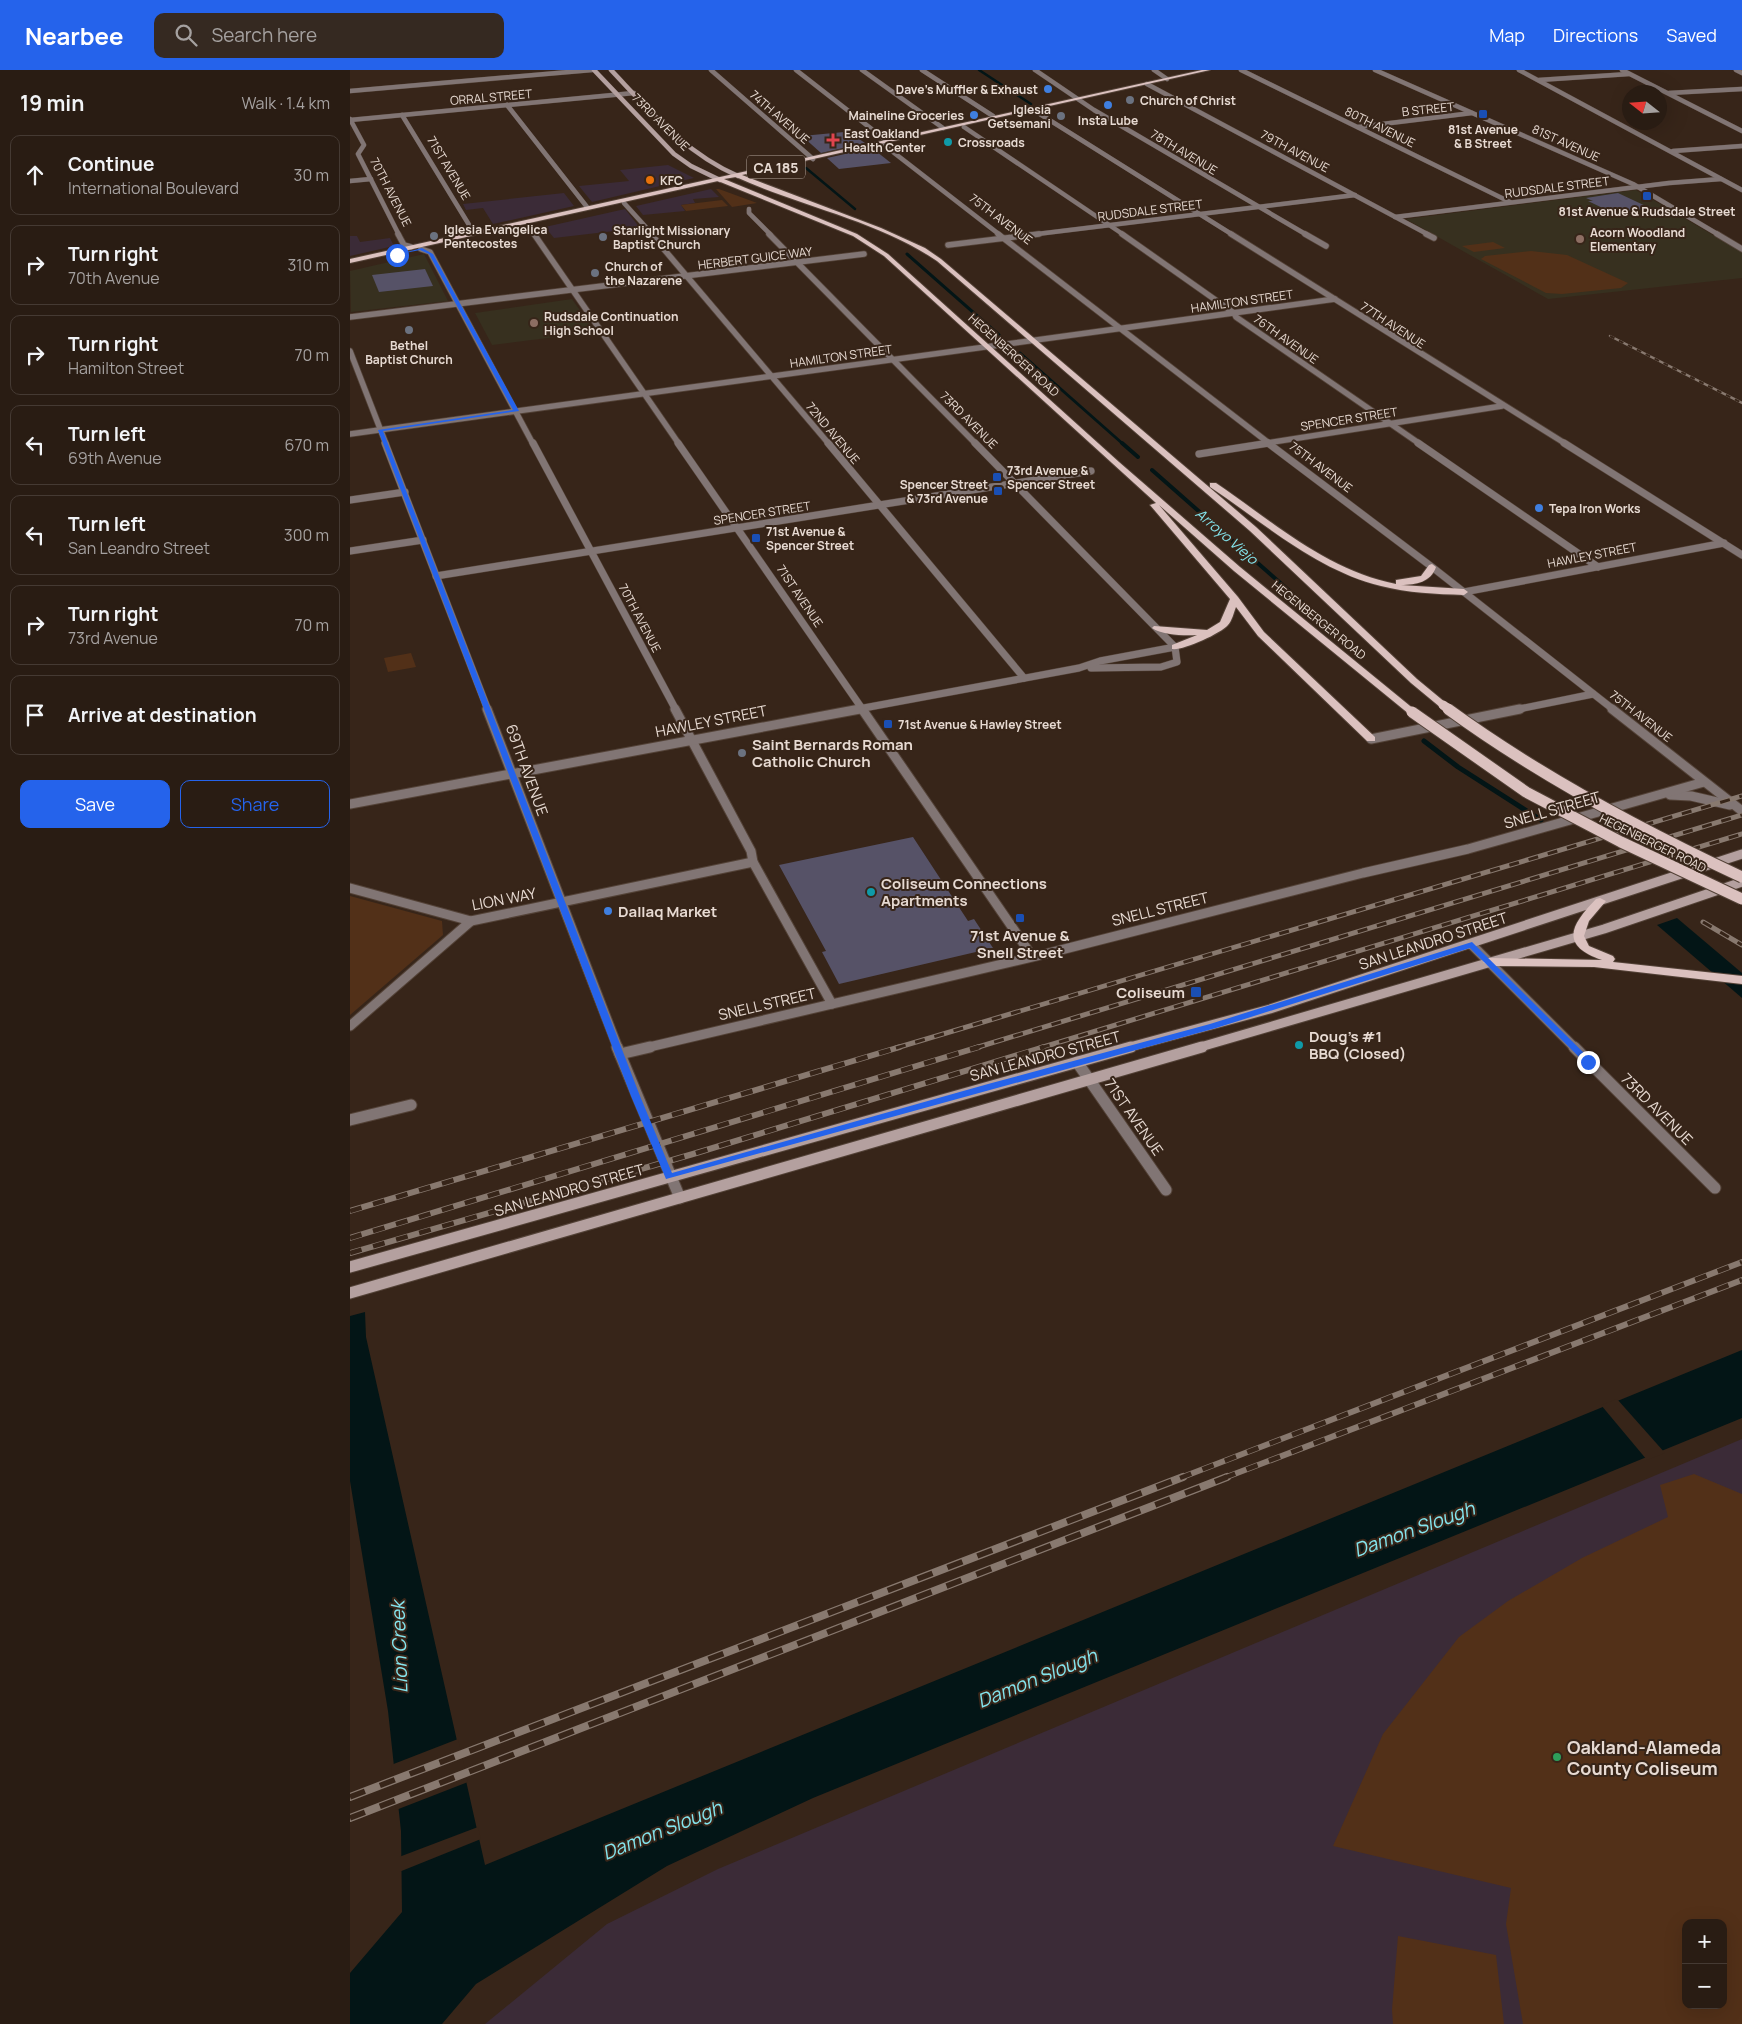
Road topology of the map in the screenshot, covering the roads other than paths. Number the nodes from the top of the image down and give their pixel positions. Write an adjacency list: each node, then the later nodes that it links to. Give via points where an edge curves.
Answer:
1 (593, 70): 21 (street); 24 (main road, 73RD AVENUE)
2 (611, 70): 23 (main road, 73RD AVENUE)
3 (711, 70): 41 (street, 74TH AVENUE)
4 (796, 70): 36 (street, 75TH AVENUE)
5 (862, 70): 34 (street)
6 (922, 70): 30 (street)
7 (1035, 70): 25 (street, 78TH AVENUE)
8 (1154, 70): 17 (street)
9 (1208, 70): 17 (main road, CA 185)
10 (1241, 70): 33 (street, 80TH AVENUE)
11 (1375, 70): 28 (street, 81ST AVENUE)
12 (1519, 70): 18 (street)
13 (1622, 70): 16 (street)
14 (1736, 70): 15 (street)
15 (1742, 73)
16 (1630, 74): 18 (street); 22 (street)
17 (1167, 79): 19 (main road, CA 185)
18 (1538, 80): 38 (street)
19 (1147, 84): 25 (main road, CA 185); 49 (street, 79TH AVENUE)
20 (1742, 89): 22 (street)
21 (350, 91)
22 (1668, 93): 35 (street)
23 (634, 94): 24 (street, ORRAL STREET); 42 (main road, 73RD AVENUE, via 689,149 712,165)
24 (617, 95): 26 (street, ORRAL STREET); 45 (main road, 73RD AVENUE, via 674,154)
25 (1079, 99): 27 (main road, CA 185); 30 (main road, CA 185); 54 (street, 78TH AVENUE)
26 (507, 105): 29 (street, ORRAL STREET); 53 (street)
27 (1035, 111): 32 (main road, CA 185); 56 (street, 77TH AVENUE)
28 (1472, 113): 33 (street, B STREET); 47 (street, 81ST AVENUE)
29 (402, 115): 31 (street, ORRAL STREET); 60 (street, 71ST AVENUE)
30 (994, 116): 34 (main road, CA 185)
31 (350, 119): 40 (street, 70TH AVENUE, via 364,145)
32 (964, 127): 36 (main road, CA 185); 58 (street, 76TH AVENUE)
33 (1357, 127): 51 (street, 80TH AVENUE)
34 (943, 128): 36 (main road, CA 185)
35 (1742, 130)
36 (886, 143): 41 (main road, CA 185); 61 (street, 75TH AVENUE)
37 (1742, 146): 38 (street)
38 (1672, 152): 44 (street)
39 (350, 153): 40 (street)
40 (358, 154): 43 (street, 70TH AVENUE)
41 (813, 159): 42 (main road, CA 185)
42 (738, 176): 45 (main road, CA 185); 79 (main road, HEGENBERGER ROAD, via 923,249)
43 (371, 179): 46 (street); 65 (street, 70TH AVENUE, via 404,245)
44 (1721, 179): 47 (street, RUDSDALE STREET); 48 (street)
45 (720, 180): 50 (main road, CA 185); 80 (main road, HEGENBERGER ROAD, via 872,244)
46 (350, 181)
47 (1638, 187): 51 (street, RUDSDALE STREET); 67 (street, 81ST AVENUE)
48 (1742, 190)
49 (1356, 195): 54 (street, RUDSDALE STREET); 57 (street, 79TH AVENUE)
50 (635, 199): 52 (main road, CA 185); 53 (main road, CA 185)
51 (1511, 202): 57 (street, RUDSDALE STREET)
52 (624, 203): 59 (main road, CA 185); 72 (street, 72ND AVENUE)
53 (587, 208): 60 (main road, CA 185)
54 (1259, 208): 56 (street, RUDSDALE STREET); 64 (street, 78TH AVENUE)
55 (749, 209): 70 (street, 73RD AVENUE, via 749,213)
56 (1198, 214): 58 (street, RUDSDALE STREET); 74 (street, 77TH AVENUE)
57 (1395, 217): 62 (street, 79TH AVENUE)
58 (1106, 225): 61 (street, RUDSDALE STREET); 76 (street, 76TH AVENUE)
59 (529, 226): 66 (main road, CA 185); 73 (street, 71ST AVENUE)
60 (474, 233): 65 (main road, CA 185)
61 (1005, 237): 63 (street, RUDSDALE STREET); 78 (street, 75TH AVENUE)
62 (1434, 238)
63 (948, 244)
64 (1326, 246)
65 (411, 247): 69 (main road, CA 185)
66 (421, 249): 71 (main road, CA 185); 75 (street, 70TH AVENUE, via 431,254)
67 (1742, 249)
68 (864, 254): 70 (street, HERBERT GUICE WAY)
69 (350, 261)
70 (798, 263): 72 (street, HERBERT GUICE WAY); 82 (street, 73RD AVENUE)
71 (350, 265)
72 (689, 276): 73 (street, HERBERT GUICE WAY); 83 (street, 72ND AVENUE)
73 (575, 290): 75 (street, HERBERT GUICE WAY); 84 (street, 71ST AVENUE)
74 (1335, 299): 76 (street, HAMILTON STREET); 85 (street, 77TH AVENUE)
75 (458, 304): 77 (street, HERBERT GUICE WAY); 86 (street, 70TH AVENUE)
76 (1234, 313): 78 (street, HAMILTON STREET); 87 (street, 76TH AVENUE)
77 (350, 317)
78 (1122, 328): 79 (street, HAMILTON STREET); 90 (street, 75TH AVENUE)
79 (1032, 340): 80 (street, HAMILTON STREET); 92 (main road, HEGENBERGER ROAD)
80 (986, 347): 82 (street, HAMILTON STREET); 93 (main road, HEGENBERGER ROAD)
81 (350, 351): 88 (street, 69TH AVENUE)
82 (892, 360): 83 (street, HAMILTON STREET); 95 (street, 73RD AVENUE)
83 (772, 376): 84 (street, HAMILTON STREET); 98 (street, 72ND AVENUE)
84 (646, 393): 86 (street, HAMILTON STREET); 99 (street, 71ST AVENUE)
85 (1502, 406): 87 (street, SPENCER STREET); 101 (street, 77TH AVENUE)
86 (516, 411): 88 (street, HAMILTON STREET); 103 (street, 70TH AVENUE)
87 (1390, 424): 90 (street, SPENCER STREET); 106 (street, 76TH AVENUE)
88 (380, 430): 89 (street, HAMILTON STREET); 96 (street, 69TH AVENUE)
89 (350, 434)
90 (1268, 443): 91 (street, SPENCER STREET); 105 (street, 75TH AVENUE)
91 (1199, 454)
92 (1170, 458): 108 (main road, via 1318,557); 127 (main road, HEGENBERGER ROAD, bridge, via 1254,529 1443,705 1557,782 1640,828)
93 (1119, 466): 110 (main road); 130 (main road, HEGENBERGER ROAD, bridge, via 1236,569 1448,739 1526,792 1621,842)
94 (1091, 471): 95 (street, SPENCER STREET)
95 (1015, 484): 98 (street, SPENCER STREET); 111 (street, 73RD AVENUE)
96 (405, 492): 97 (street); 100 (street, 69TH AVENUE)
97 (350, 500)
98 (880, 505): 99 (street, SPENCER STREET); 115 (street, 72ND AVENUE)
99 (738, 528): 103 (street, SPENCER STREET); 117 (street, 71ST AVENUE)
100 (423, 540): 102 (street); 107 (street, 69TH AVENUE)
101 (1724, 543): 104 (street, 77TH AVENUE); 106 (street, HAWLEY STREET)
102 (350, 551)
103 (590, 551): 107 (street, SPENCER STREET); 118 (street, 70TH AVENUE)
104 (1742, 554)
105 (1432, 567): 108 (main road, via 1427,576 1409,582); 109 (street, 75TH AVENUE)
106 (1598, 567): 109 (street, HAWLEY STREET)
107 (436, 576): 120 (street, 69TH AVENUE)
108 (1369, 580): 109 (main road, via 1416,589)
109 (1464, 592): 116 (street, 75TH AVENUE)
110 (1235, 599): 112 (main road, via 1224,624); 119 (main road, via 1261,634)
111 (1157, 628): 112 (main road); 113 (street, 73RD AVENUE)
112 (1212, 631): 113 (main road)
113 (1176, 647): 114 (street, HAWLEY STREET); 114 (street, HAWLEY STREET, via 1177,662 1171,665)
114 (1079, 668): 115 (street, HAWLEY STREET)
115 (1024, 678): 117 (street, HAWLEY STREET)
116 (1592, 694): 119 (street); 121 (street, 75TH AVENUE)
117 (861, 707): 118 (street, HAWLEY STREET); 136 (street, 71ST AVENUE)
118 (691, 739): 120 (street, HAWLEY STREET); 126 (street, 70TH AVENUE, via 751,851)
119 (1371, 739)
120 (511, 773): 123 (street, HAWLEY STREET); 131 (street, 69TH AVENUE)
121 (1704, 782): 122 (street, SNELL STREET); 124 (street, 75TH AVENUE)
122 (1660, 795): 124 (street, via 1691,796); 136 (street, SNELL STREET, via 1500,841)
123 (350, 804)
124 (1739, 808)
125 (1742, 854): 132 (main road, SAN LEANDRO STREET)
126 (753, 862): 131 (street, LION WAY); 140 (street, 70TH AVENUE)
127 (1742, 877)
128 (1742, 882): 134 (main road)
129 (350, 888): 133 (street, LION WAY)
130 (1742, 899)
131 (561, 901): 133 (street, LION WAY); 142 (street, 69TH AVENUE)
132 (1600, 902): 134 (main road, via 1576,931); 135 (main road, SAN LEANDRO STREET)
133 (471, 921): 141 (street)
134 (1577, 937): 137 (main road); 138 (main road, via 1595,955)
135 (1472, 945): 137 (street, 73RD AVENUE); 143 (main road, SAN LEANDRO STREET, via 1270,1009)
136 (1032, 956): 140 (street, SNELL STREET)
137 (1489, 962): 138 (main road, via 1576,962); 144 (main road); 148 (street, 73RD AVENUE)
138 (1646, 967): 139 (main road)
139 (1742, 980)
140 (832, 1004): 142 (street, SNELL STREET)
141 (350, 1026)
142 (620, 1054): 147 (street, 69TH AVENUE)
143 (1077, 1062): 144 (street, 71ST AVENUE); 147 (main road, SAN LEANDRO STREET)
144 (1089, 1080): 149 (street, 71ST AVENUE); 150 (main road)
145 (411, 1105): 146 (street)
146 (350, 1120)
147 (670, 1177): 150 (street, 69TH AVENUE); 151 (main road, SAN LEANDRO STREET)
148 (1715, 1188)
149 (1166, 1190)
150 (680, 1198): 152 (main road)
151 (350, 1267)
152 (350, 1293)

